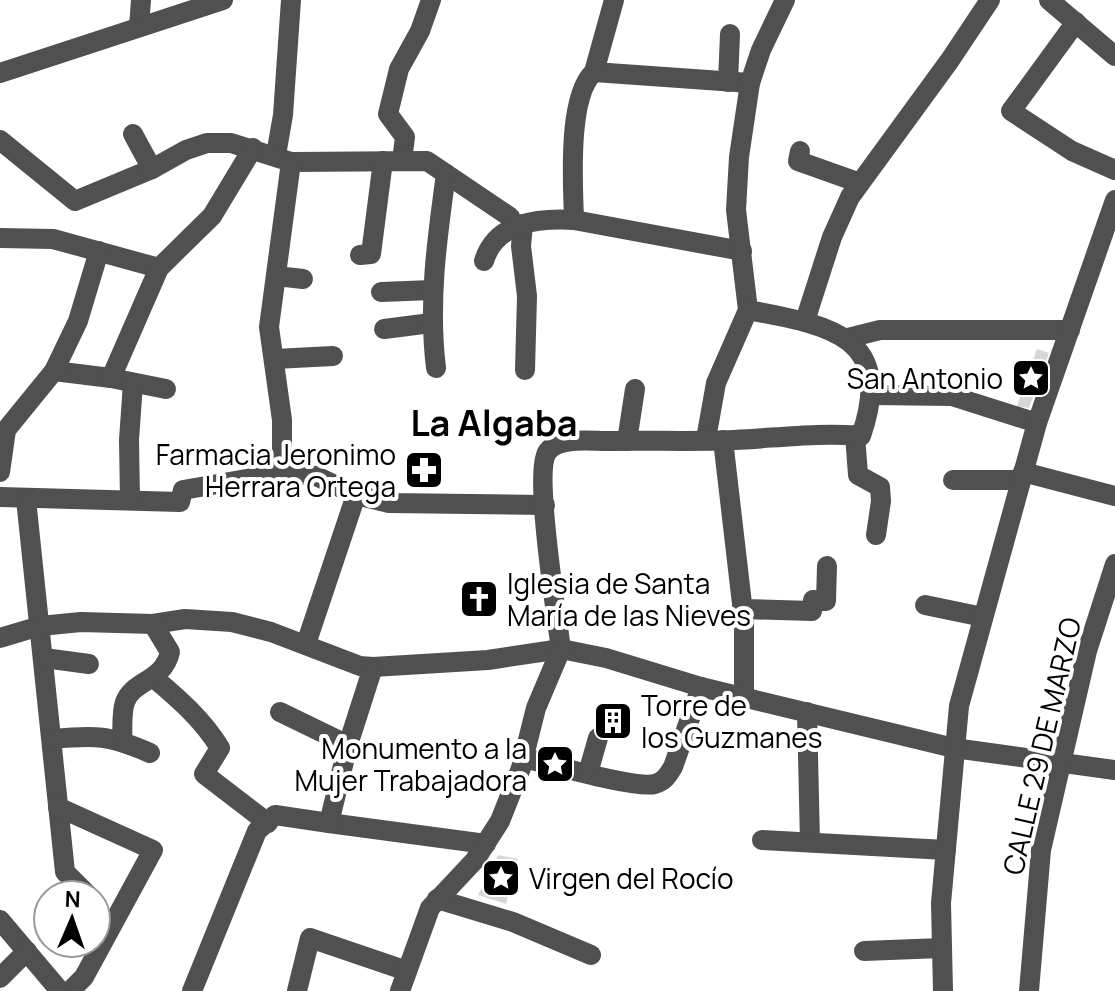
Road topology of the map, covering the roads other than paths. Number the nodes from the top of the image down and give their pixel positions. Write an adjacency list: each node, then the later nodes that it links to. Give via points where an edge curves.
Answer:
1 (141, 0): 10 (street)
2 (223, 0): 10 (street)
3 (291, 0): 21 (street)
4 (431, 0): 22 (street, via 399,69 388,114 405,137)
5 (614, 0): 13 (street)
6 (785, 0): 16 (street)
7 (1049, 0): 9 (street)
8 (988, 1): 26 (street)
9 (1076, 22): 12 (street); 24 (street, via 1011,111 1072,151)
10 (139, 27): 14 (street)
11 (730, 34): 15 (street)
12 (1115, 56)
13 (594, 72): 15 (street); 29 (street, via 586,79 574,125)
14 (0, 73)
15 (728, 82): 16 (street)
16 (750, 83): 32 (street, via 736,210)
17 (133, 134): 23 (street)
18 (2, 147): 23 (street, via 75,201)
19 (253, 148): 21 (street); 23 (street, via 207,143); 35 (street, via 212,216)
20 (800, 151): 26 (street, via 798,161)
21 (283, 159): 22 (street); 36 (street)
22 (392, 161): 25 (street, via 427,161); 33 (street, via 371,254)
23 (152, 169)
24 (1115, 170)
25 (446, 174): 28 (street); 38 (street)
26 (860, 183): 41 (street, via 832,237)
27 (1115, 200): 44 (street)
28 (517, 220): 29 (street); 34 (street, via 492,242); 49 (street, via 527,296)
29 (574, 220): 32 (street)
30 (0, 238): 31 (street, via 53,239)
31 (99, 251): 35 (street); 50 (street, via 78,321)
32 (742, 251): 40 (street)
33 (360, 255)
34 (484, 261)
35 (159, 268): 51 (street)
36 (276, 276): 37 (street); 47 (street, via 269,327)
37 (303, 279)
38 (432, 290): 39 (street); 42 (street)
39 (381, 292)
40 (748, 310): 41 (street); 59 (street, via 716,383)
41 (805, 321): 45 (street)
42 (431, 323): 43 (street); 48 (street)
43 (384, 329)
44 (1070, 330): 45 (street, via 880,330); 56 (street)
45 (848, 338): 55 (street, via 870,370)
46 (333, 356): 47 (street)
47 (275, 359): 62 (street)
48 (436, 368)
49 (525, 370)
50 (54, 371): 51 (street); 57 (street)
51 (111, 378): 52 (street)
52 (133, 383): 53 (street); 69 (street)
53 (166, 389)
54 (635, 389): 60 (street)
55 (872, 395): 56 (street, via 952,396); 58 (street)
56 (1037, 423): 63 (street)
57 (3, 429): 61 (street)
58 (858, 436): 59 (street); 71 (street, via 858,475 880,487)
59 (714, 440): 60 (street); 75 (street)
60 (627, 441): 70 (street, via 557,444 549,450 542,471)
61 (0, 472)
62 (282, 473): 65 (street, via 316,476); 69 (street, via 183,490 180,502)
63 (1021, 476): 64 (street); 66 (street); 76 (street)
64 (953, 480)
65 (356, 495): 70 (street, via 389,503); 80 (street)
66 (1115, 496)
67 (0, 497): 68 (street)
68 (26, 499): 69 (street); 78 (street)
69 (130, 500)
70 (545, 505): 81 (street)
71 (876, 535)
72 (1115, 564): 97 (street, CALLE 29 DE MARZO, via 1087,651)
73 (827, 566): 75 (street, via 826,601 813,600 812,611)
74 (925, 605): 76 (street)
75 (742, 609): 87 (street)
76 (983, 617): 94 (street, via 959,706)
77 (153, 624): 78 (street); 80 (street, via 185,619 232,622); 85 (street, via 170,652 168,663)
78 (40, 626): 79 (street); 82 (street)
79 (0, 638)
80 (306, 644): 84 (street)
81 (561, 649): 84 (street); 86 (street); 96 (street, via 536,708)
82 (44, 658): 83 (street); 91 (street)
83 (89, 664)
84 (373, 667): 93 (street)
85 (154, 678): 92 (street, via 125,702); 101 (street, via 191,710 220,748 204,774)
86 (701, 687): 87 (street); 99 (street, via 666,779 638,783)
87 (744, 696): 89 (street)
88 (280, 712): 93 (street)
89 (807, 712): 94 (street); 104 (street)
90 (598, 738): 99 (street)
91 (52, 739): 92 (street, via 96,735); 100 (street)
92 (122, 741): 95 (street)
93 (348, 745): 102 (street)
94 (954, 748): 97 (street); 106 (street)
95 (150, 753)
96 (524, 758): 99 (street); 105 (street)
97 (1061, 761): 98 (street); 122 (street, CALLE 29 DE MARZO, via 1041,850)
98 (1115, 770)
99 (588, 773)
100 (58, 807): 107 (street, via 65,872); 110 (street, via 153,850)
101 (268, 823): 102 (street, via 275,815); 119 (street, via 257,831)
102 (329, 823): 105 (street)
103 (762, 840): 104 (street)
104 (810, 842): 106 (street)
105 (486, 844): 108 (street)
106 (946, 850): 111 (street)
107 (72, 879)
108 (437, 899): 114 (street, via 513,922); 116 (street)
109 (0, 920): 112 (street)
110 (114, 920): 118 (street, via 84,977)
111 (941, 948): 113 (street); 121 (street)
112 (27, 951): 115 (street); 117 (street)
113 (864, 951)
114 (591, 955)
115 (0, 978)
116 (403, 981): 120 (street, via 310,938)
117 (60, 991)
118 (70, 991)
119 (192, 991)
120 (297, 991)
121 (943, 991)
122 (1029, 991)

